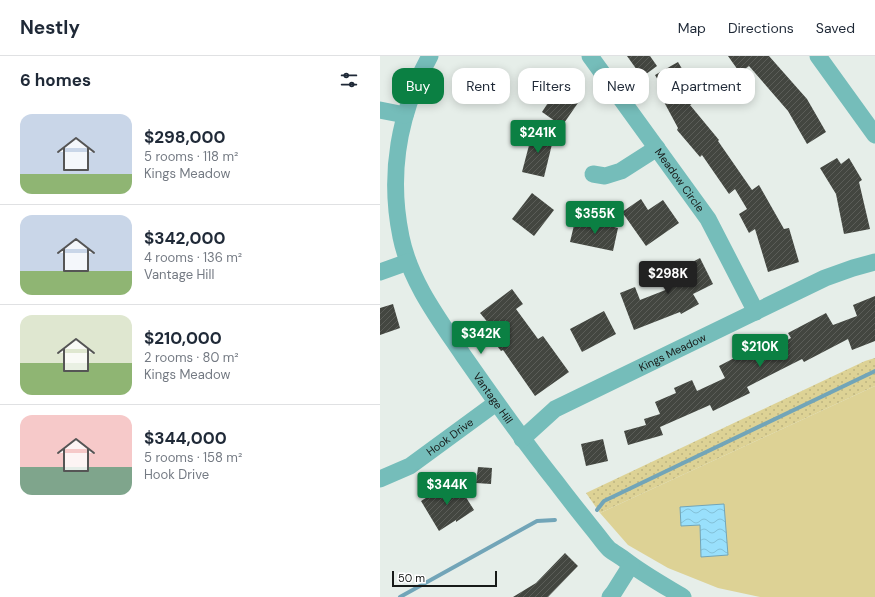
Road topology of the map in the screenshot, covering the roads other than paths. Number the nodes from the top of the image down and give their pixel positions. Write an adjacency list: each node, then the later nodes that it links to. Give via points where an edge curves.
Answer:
1 (430, 56): 5 (street, Vantage Hill, via 417,81)
2 (590, 56): 7 (street, Meadow Circle)
3 (818, 56): 6 (street)
4 (380, 110): 5 (street)
5 (405, 114): 9 (street, Vantage Hill, via 395,183 401,237)
6 (875, 135)
7 (657, 148): 8 (street, via 621,172 605,176); 12 (street, Meadow Circle, via 708,219)
8 (593, 174)
9 (408, 262): 11 (street); 13 (street, Vantage Hill, via 435,313)
10 (875, 262): 12 (street, Kings Meadow, via 825,278)
11 (380, 272)
12 (756, 312): 14 (street, Kings Meadow, via 555,409)
13 (496, 403): 14 (street, Vantage Hill); 15 (street, Hook Drive, via 410,466)
14 (522, 439): 16 (street, Vantage Hill, via 608,548)
15 (380, 479)
16 (631, 565): 17 (street); 18 (street, Vantage Hill)
17 (610, 597)
18 (683, 597)

